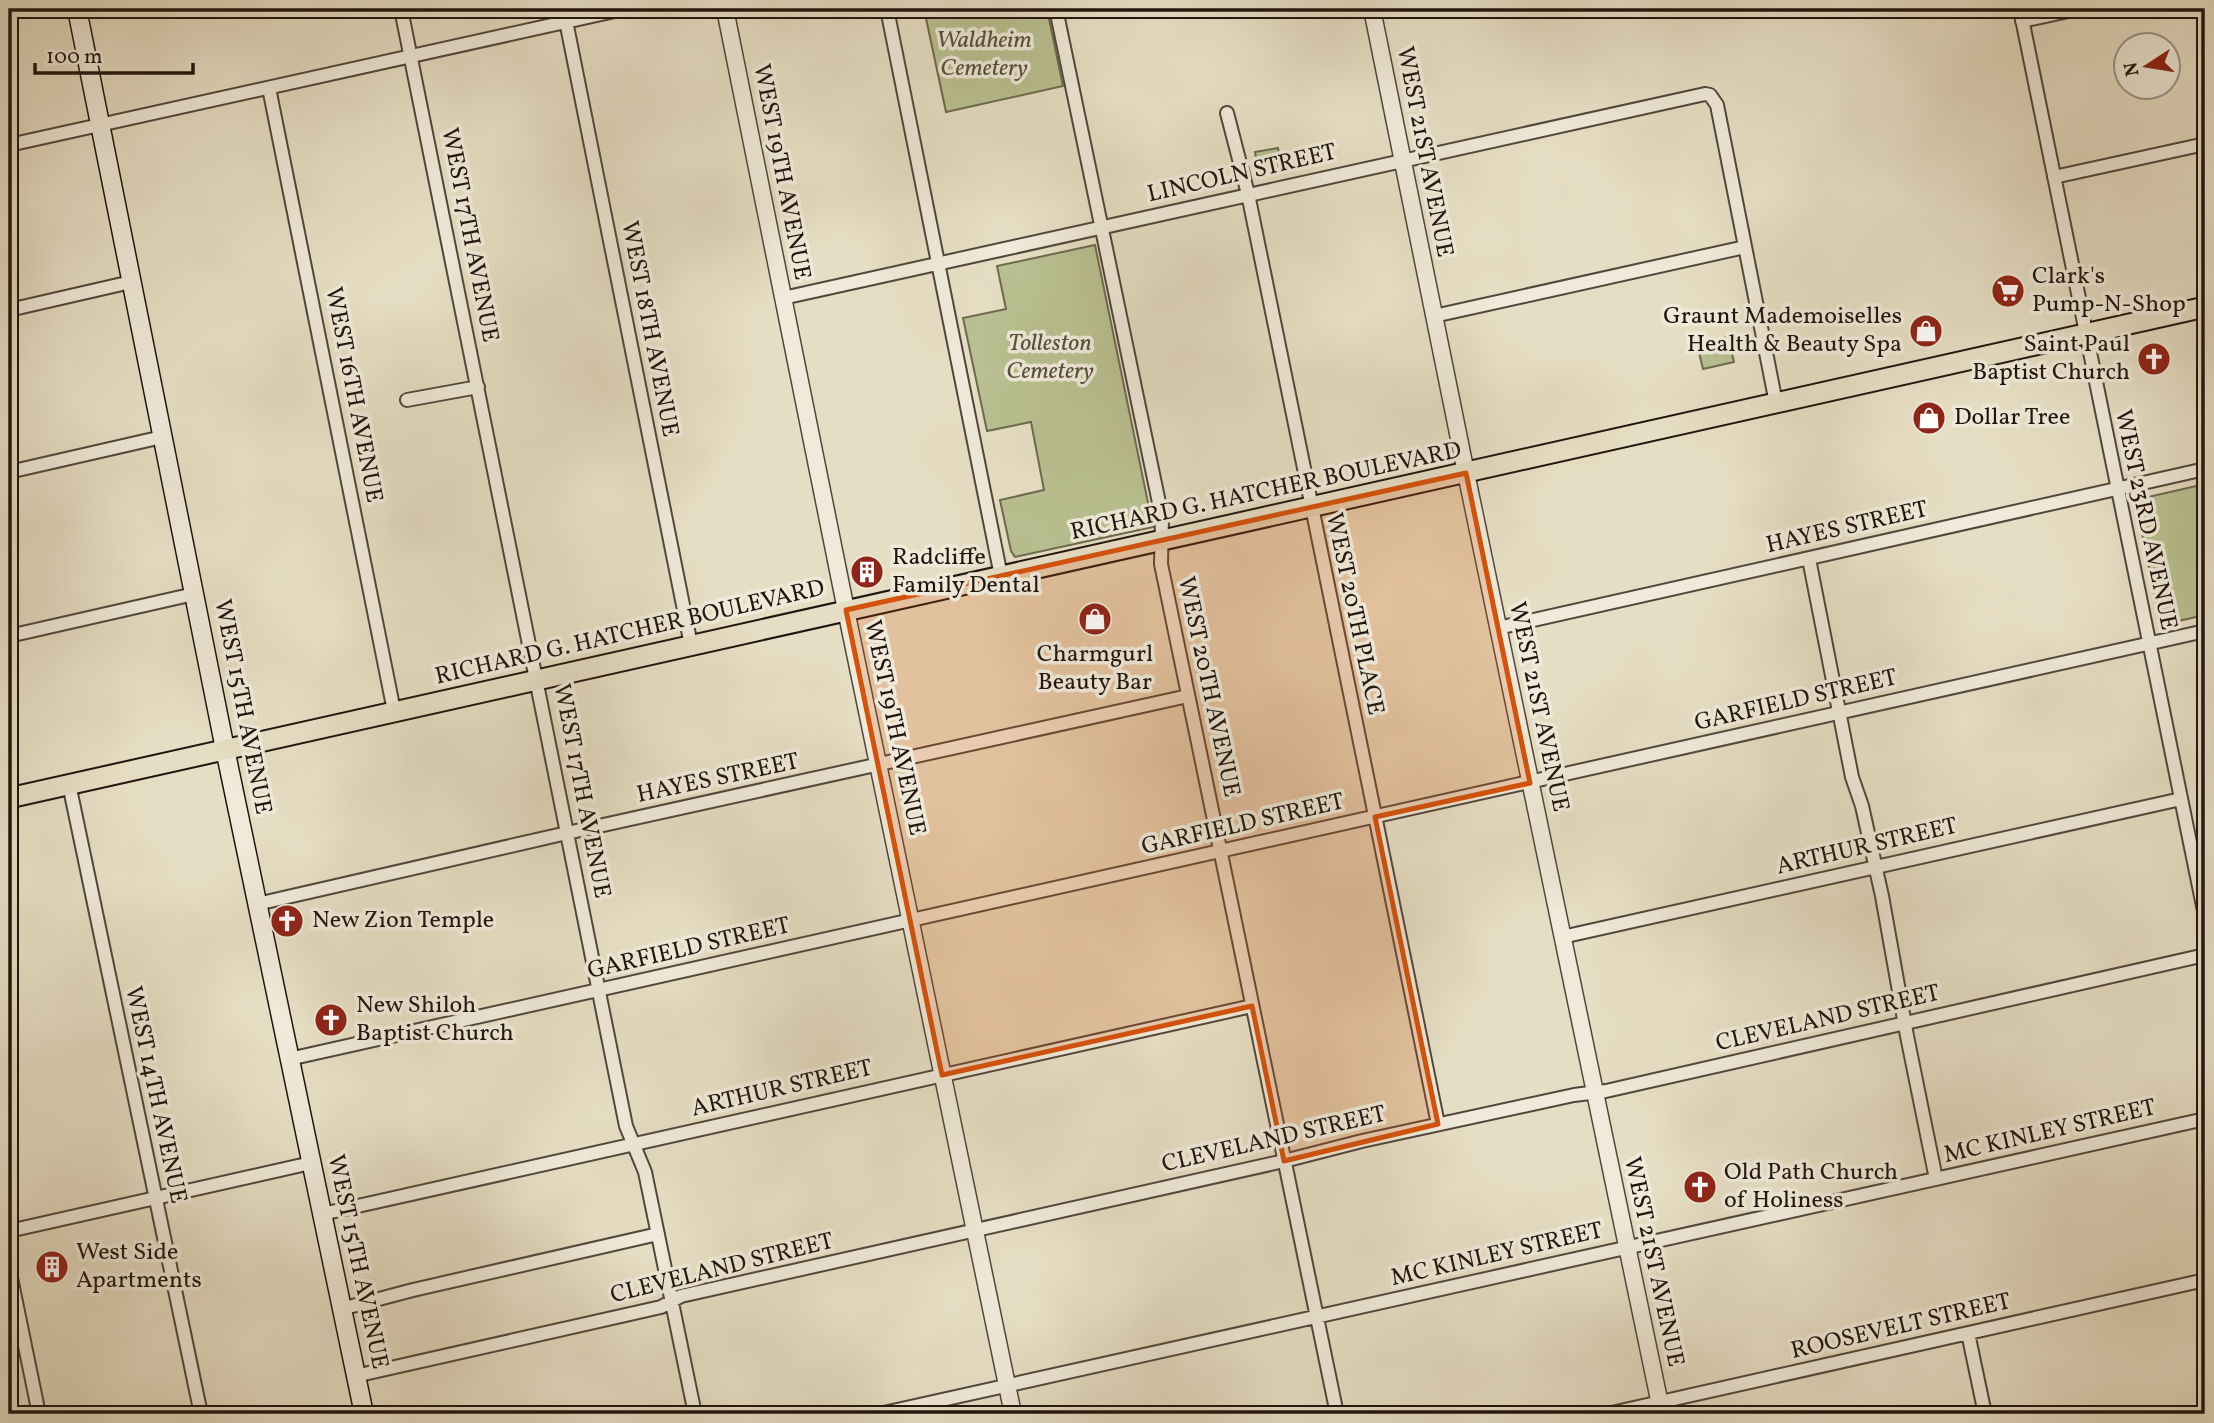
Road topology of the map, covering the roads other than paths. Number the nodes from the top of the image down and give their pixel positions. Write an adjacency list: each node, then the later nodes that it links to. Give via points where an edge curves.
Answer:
1 (77, 9): 14 (main road, WEST 15TH AVENUE)
2 (401, 9): 11 (street, WEST 17TH AVENUE)
3 (624, 9): 10 (street)
4 (725, 9): 24 (street, WEST 19TH AVENUE)
5 (887, 9): 22 (street)
6 (1056, 9): 20 (street, WEST 20TH AVENUE)
7 (1372, 9): 17 (street, WEST 21ST AVENUE)
8 (2078, 9): 9 (street)
9 (2021, 15): 18 (street, WEST 23RD AVENUE)
10 (566, 22): 11 (street); 47 (street, WEST 18TH AVENUE)
11 (411, 56): 12 (street); 29 (street, WEST 17TH AVENUE)
12 (269, 88): 14 (street); 50 (street, WEST 16TH AVENUE)
13 (1227, 113): 19 (street, WEST 20TH PLACE)
14 (99, 125): 16 (street); 23 (main road, WEST 15TH AVENUE)
15 (2205, 144): 18 (street)
16 (9, 145)
17 (1403, 160): 19 (street, LINCOLN STREET); 21 (street, LINCOLN STREET, via 1710,95 1717,106); 27 (street, WEST 21ST AVENUE)
18 (2054, 177): 28 (street, WEST 23RD AVENUE)
19 (1248, 194): 20 (street, LINCOLN STREET); 37 (street, WEST 20TH PLACE)
20 (1101, 227): 22 (street, LINCOLN STREET); 38 (street, WEST 20TH AVENUE, via 1162,517)
21 (1745, 247): 27 (street); 31 (street)
22 (937, 265): 24 (street, LINCOLN STREET); 40 (street)
23 (131, 282): 26 (street); 32 (main road, WEST 15TH AVENUE)
24 (783, 298): 42 (street, WEST 19TH AVENUE)
25 (2205, 306): 28 (main road, RICHARD G. HATCHER BOULEVARD)
26 (9, 310)
27 (1434, 316): 35 (street, WEST 21ST AVENUE)
28 (2085, 333): 31 (main road, RICHARD G. HATCHER BOULEVARD); 36 (street, WEST 23RD AVENUE)
29 (478, 387): 30 (street); 48 (street, WEST 17TH AVENUE)
30 (407, 400)
31 (1776, 403): 35 (main road, RICHARD G. HATCHER BOULEVARD)
32 (162, 437): 34 (street); 41 (main road, WEST 15TH AVENUE)
33 (2205, 469): 36 (street, HAYES STREET)
34 (9, 472)
35 (1466, 473): 37 (main road, RICHARD G. HATCHER BOULEVARD); 43 (street, WEST 21ST AVENUE)
36 (2118, 488): 39 (street, HAYES STREET); 46 (street, WEST 23RD AVENUE)
37 (1311, 507): 38 (main road, RICHARD G. HATCHER BOULEVARD); 58 (street, WEST 20TH PLACE)
38 (1161, 540): 40 (main road, RICHARD G. HATCHER BOULEVARD); 49 (street, WEST 20TH AVENUE, via 1161,564)
39 (1809, 559): 43 (street, HAYES STREET); 51 (street)
40 (1001, 576): 42 (main road, RICHARD G. HATCHER BOULEVARD)
41 (194, 594): 45 (street); 52 (main road, WEST 15TH AVENUE)
42 (846, 610): 47 (main road, RICHARD G. HATCHER BOULEVARD); 53 (street, WEST 19TH AVENUE)
43 (1498, 628): 54 (street, WEST 21ST AVENUE)
44 (2205, 631): 46 (street, GARFIELD STREET)
45 (9, 636)
46 (2149, 643): 51 (street, GARFIELD STREET); 57 (street, WEST 23RD AVENUE)
47 (691, 645): 48 (main road, RICHARD G. HATCHER BOULEVARD)
48 (537, 679): 50 (main road, RICHARD G. HATCHER BOULEVARD); 59 (street, WEST 17TH AVENUE)
49 (1188, 696): 53 (street, HAYES STREET); 60 (street, WEST 20TH AVENUE)
50 (394, 711): 52 (main road, RICHARD G. HATCHER BOULEVARD)
51 (1840, 713): 54 (street, GARFIELD STREET); 61 (street)
52 (225, 749): 55 (main road, RICHARD G. HATCHER BOULEVARD); 62 (main road, WEST 15TH AVENUE)
53 (878, 765): 59 (street, HAYES STREET); 64 (street, WEST 19TH AVENUE)
54 (1530, 783): 58 (street, GARFIELD STREET); 65 (street, WEST 21ST AVENUE)
55 (69, 784): 56 (main road, RICHARD G. HATCHER BOULEVARD); 79 (street, WEST 14TH AVENUE)
56 (9, 798)
57 (2181, 799): 61 (street, ARTHUR STREET); 63 (street, WEST 23RD AVENUE)
58 (1376, 817): 60 (street, GARFIELD STREET); 74 (street, WEST 20TH PLACE)
59 (568, 833): 62 (street, HAYES STREET); 67 (street, WEST 17TH AVENUE)
60 (1220, 852): 64 (street, GARFIELD STREET); 68 (street, WEST 20TH AVENUE)
61 (1874, 867): 65 (street, ARTHUR STREET); 69 (street)
62 (257, 904): 70 (main road, WEST 15TH AVENUE)
63 (2205, 916)
64 (910, 921): 67 (street, GARFIELD STREET); 71 (street, WEST 19TH AVENUE)
65 (1563, 937): 72 (street, WEST 21ST AVENUE)
66 (2205, 955): 69 (street, CLEVELAND STREET)
67 (599, 990): 70 (street, GARFIELD STREET); 75 (street, WEST 17TH AVENUE, via 626,1126)
68 (1252, 1006): 71 (street, ARTHUR STREET); 76 (street, WEST 20TH AVENUE)
69 (1905, 1023): 72 (street, CLEVELAND STREET); 78 (street)
70 (289, 1059): 77 (main road, WEST 15TH AVENUE)
71 (942, 1075): 75 (street, ARTHUR STREET); 82 (street, WEST 19TH AVENUE)
72 (1595, 1092): 74 (street, CLEVELAND STREET); 84 (street, WEST 21ST AVENUE)
73 (2205, 1119): 78 (street, MC KINLEY STREET)
74 (1438, 1124): 76 (street, CLEVELAND STREET)
75 (634, 1144): 80 (street, ARTHUR STREET); 83 (street, WEST 17TH AVENUE)
76 (1284, 1161): 82 (street, CLEVELAND STREET); 89 (street, WEST 20TH AVENUE)
77 (311, 1163): 79 (street); 80 (main road, WEST 15TH AVENUE)
78 (1936, 1179): 84 (street, MC KINLEY STREET)
79 (156, 1198): 81 (street); 95 (street, WEST 14TH AVENUE)
80 (322, 1214): 88 (main road, WEST 15TH AVENUE)
81 (9, 1231)
82 (975, 1231): 87 (street, CLEVELAND STREET); 92 (street, WEST 19TH AVENUE)
83 (659, 1234): 87 (street, WEST 17TH AVENUE); 88 (street)
84 (1627, 1248): 89 (street, MC KINLEY STREET); 93 (street, WEST 21ST AVENUE)
85 (9, 1268): 94 (street)
86 (2205, 1280): 90 (street, ROOSEVELT STREET)
87 (672, 1300): 91 (street, CLEVELAND STREET, via 661,1307); 97 (street, WEST 17TH AVENUE)
88 (341, 1308): 91 (main road, WEST 15TH AVENUE)
89 (1317, 1317): 92 (street, MC KINLEY STREET); 100 (street, WEST 20TH AVENUE)
90 (1968, 1333): 93 (street, ROOSEVELT STREET); 102 (street)
91 (355, 1376): 96 (main road, WEST 15TH AVENUE)
92 (1007, 1386): 98 (street, MC KINLEY STREET); 99 (street, WEST 19TH AVENUE)
93 (1661, 1408): 101 (street, ROOSEVELT STREET)
94 (39, 1414)
95 (201, 1414)
96 (363, 1414)
97 (695, 1414)
98 (879, 1414)
99 (1013, 1414)
100 (1337, 1414)
101 (1606, 1414)
102 (1985, 1414)

